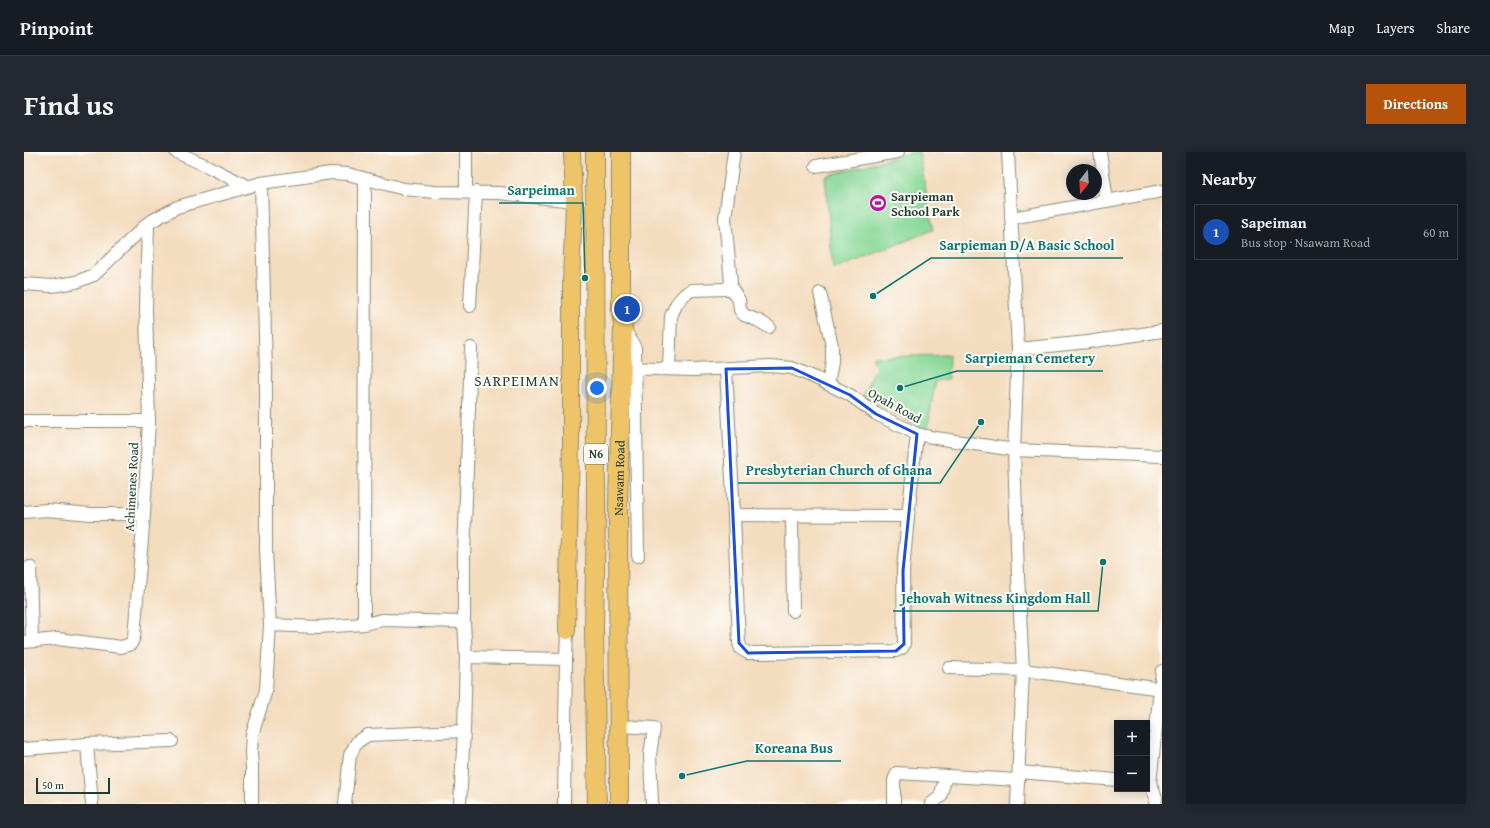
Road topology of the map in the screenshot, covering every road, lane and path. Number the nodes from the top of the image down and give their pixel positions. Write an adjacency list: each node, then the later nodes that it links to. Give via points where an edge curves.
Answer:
1 (176, 152): 13 (street)
2 (466, 152): 15 (street)
3 (572, 152): 16 (main road)
4 (595, 152): 72 (highway, Nsawam Road / N6, via 594,629)
5 (621, 152): 28 (highway, Nsawam Road / N6, via 621,309)
6 (734, 152): 21 (street, via 725,218)
7 (898, 152): 10 (street)
8 (1008, 152): 18 (street)
9 (1100, 152): 17 (street)
10 (816, 166)
11 (365, 179): 12 (street, via 331,173); 15 (street, via 404,189); 46 (street)
12 (261, 183): 13 (street); 47 (street, via 266,373 266,551)
13 (247, 186): 19 (street, via 177,207)
14 (1162, 191): 17 (street)
15 (471, 192): 16 (street); 23 (street)
16 (574, 200): 48 (main road, via 570,284 571,442)
17 (1107, 201): 18 (street)
18 (1012, 218): 27 (street)
19 (148, 223): 20 (street, via 94,275 76,282 52,286); 33 (street, Achimenes Road, via 146,310)
20 (24, 284)
21 (730, 286): 24 (street, via 739,300 740,310 744,315); 29 (street, via 721,290 692,290 678,303 671,316)
22 (820, 293): 31 (street, via 832,346)
23 (470, 306)
24 (769, 327)
25 (1162, 331): 27 (street)
26 (471, 348): 45 (street)
27 (1018, 349): 35 (street)
28 (628, 368): 29 (street, Opah Road); 42 (street); 56 (highway, Nsawam Road / N6, via 618,508)
29 (669, 369): 30 (street, Opah Road)
30 (726, 369): 31 (street, Opah Road, via 771,366 792,368); 39 (street)
31 (828, 384): 34 (street, Opah Road, via 850,395 876,414)
32 (24, 421): 33 (street)
33 (149, 421): 38 (street, Achimenes Road)
34 (917, 434): 35 (street, Opah Road); 41 (street)
35 (1014, 450): 36 (street, Opah Road); 53 (street)
36 (1162, 456)
37 (24, 512): 38 (street, via 47,510 91,514)
38 (144, 514): 49 (street, Achimenes Road, via 134,637 131,644 121,647 58,639)
39 (734, 515): 40 (street); 41 (street, via 739,643 741,649 748,652 896,651 902,648 903,571)
40 (792, 515): 41 (street); 44 (street)
41 (908, 516)
42 (638, 556)
43 (30, 567): 49 (street)
44 (793, 611)
45 (464, 622): 46 (street, via 382,620); 50 (street)
46 (364, 624): 47 (street, via 319,627)
47 (270, 625): 68 (street, via 266,690 252,735)
48 (567, 632): 51 (street)
49 (28, 641)
50 (466, 657): 51 (street); 57 (street)
51 (566, 659): 71 (street)
52 (949, 668): 53 (street)
53 (1023, 670): 55 (street); 63 (street)
54 (1162, 671): 55 (street)
55 (1161, 688): 61 (street)
56 (618, 726): 73 (highway, Nsawam Road / N6); 74 (street, via 654,728 650,755)
57 (464, 731): 69 (street, via 368,735 358,742 350,755); 70 (street)
58 (172, 741): 59 (street)
59 (87, 744): 60 (street); 67 (street)
60 (24, 749)
61 (1150, 768)
62 (946, 776): 63 (street); 75 (street, via 898,773 894,780); 76 (street, via 940,797)
63 (1018, 776): 64 (street); 77 (street)
64 (1114, 780)
65 (1150, 786): 66 (street)
66 (1158, 800)
67 (92, 804)
68 (252, 804)
69 (345, 804)
70 (460, 804)
71 (564, 804)
72 (597, 804)
73 (619, 804)
74 (652, 804)
75 (894, 804)
76 (931, 804)
77 (1017, 804)

